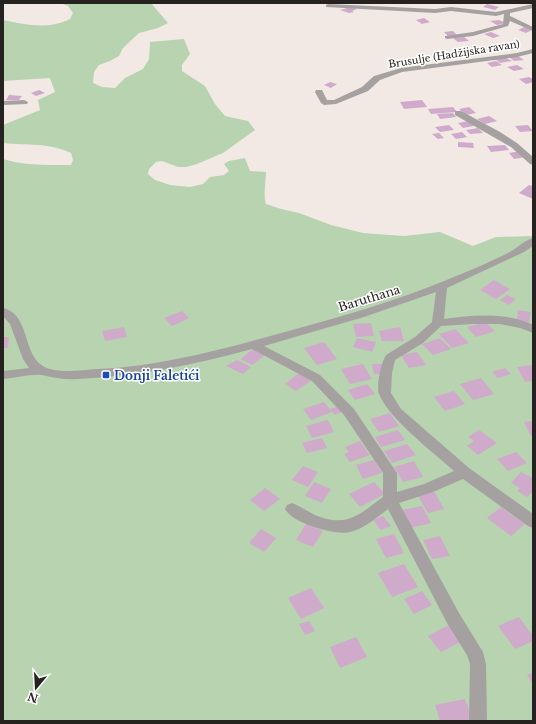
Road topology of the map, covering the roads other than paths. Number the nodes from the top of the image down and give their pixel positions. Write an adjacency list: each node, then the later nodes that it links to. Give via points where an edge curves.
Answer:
1 (461, 3): 4 (street)
2 (328, 6): 4 (street, via 435,11)
3 (533, 6): 5 (street)
4 (449, 9): 5 (street)
5 (507, 15): 6 (street); 7 (street, via 508,24 504,26)
6 (533, 29)
7 (447, 37)
8 (533, 51): 9 (street, Brusulje (Hadžijska ravan), via 401,70 377,78 358,93 331,103 324,101)
9 (319, 92)
10 (24, 102): 11 (street)
11 (3, 103)
12 (458, 113): 13 (street, via 514,145)
13 (533, 162)
14 (533, 241): 15 (street, Baruthana, via 502,259)
15 (442, 287): 17 (street); 19 (street, Baruthana, via 361,315)
16 (3, 311): 21 (street, via 14,320 32,366)
17 (438, 323): 18 (street, via 473,319); 23 (street, via 419,340 390,358 385,393 396,412)
18 (532, 327)
19 (253, 345): 21 (street, Baruthana, via 205,359 122,373 79,375 51,374); 24 (street, via 316,378 349,412 390,472)
20 (3, 368): 21 (street)
21 (42, 371): 22 (street)
22 (3, 375)
23 (464, 472): 24 (street, via 428,488); 26 (street)
24 (390, 500): 25 (street, via 349,527 316,522); 27 (street, via 453,618 475,652 478,664)
25 (292, 509)
26 (533, 522)
27 (478, 721)

